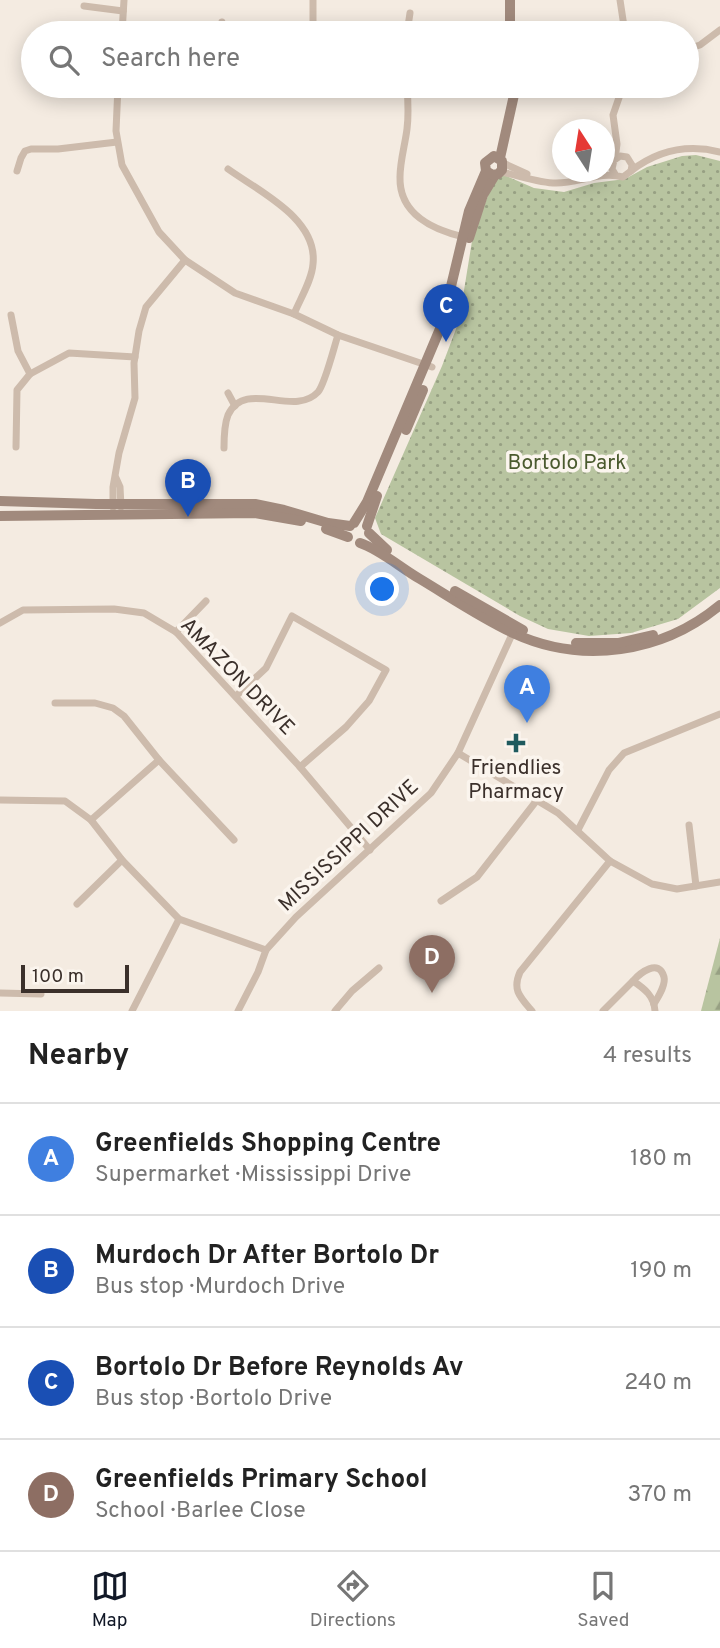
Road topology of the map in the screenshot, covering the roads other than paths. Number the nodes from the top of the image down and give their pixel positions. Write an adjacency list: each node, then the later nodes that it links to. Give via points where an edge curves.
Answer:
1 (124, 0): 7 (street)
2 (313, 0): 10 (street)
3 (510, 0): 12 (main road)
4 (517, 0): 13 (main road)
5 (620, 0): 14 (street)
6 (83, 6): 7 (street)
7 (123, 11): 9 (street)
8 (410, 13): 11 (street)
9 (123, 21)
10 (313, 21)
11 (409, 21)
12 (510, 21)
13 (517, 21)
14 (623, 21)
15 (720, 30): 16 (street)
16 (699, 45)
17 (118, 98): 22 (street)
18 (407, 98): 35 (street, via 400,181 404,198 430,227)
19 (506, 98): 29 (main road)
20 (513, 98): 29 (main road)
21 (619, 98): 23 (street, via 613,116)
22 (117, 142): 31 (street, via 31,149 25,151); 36 (street, via 122,165 159,232)
23 (617, 144): 24 (street); 26 (street)
24 (615, 152)
25 (720, 152): 27 (street, via 685,148)
26 (628, 158): 27 (street); 28 (street); 32 (street)
27 (649, 159): 32 (street)
28 (615, 160)
29 (496, 166): 34 (street); 35 (main road)
30 (228, 169): 37 (street, via 298,219 312,240 314,265)
31 (17, 171)
32 (631, 171): 33 (street, via 623,177)
33 (615, 174)
34 (558, 182)
35 (465, 238): 41 (main road, via 455,304)
36 (186, 260): 37 (street, via 235,293); 40 (street, via 146,307)
37 (294, 314): 39 (street)
38 (11, 316): 42 (street, via 18,351)
39 (338, 335): 41 (street); 44 (street, via 319,391 307,400 297,403 259,397)
40 (135, 357): 42 (street, via 69,353); 48 (street, via 135,398 113,487)
41 (429, 366): 50 (main road); 51 (main road, via 373,503)
42 (30, 374): 45 (street, via 17,390)
43 (228, 393): 44 (street)
44 (235, 406): 46 (street, via 228,415)
45 (16, 447)
46 (223, 448)
47 (0, 501): 48 (main road)
48 (117, 509): 49 (main road); 50 (main road, via 255,513)
49 (0, 516)
50 (351, 528): 51 (main road, via 361,522); 52 (main road, via 353,542)
51 (368, 530): 52 (main road); 57 (main road, via 397,557)
52 (360, 543): 57 (main road)
53 (720, 597): 57 (main road, via 678,625 618,643 585,644)
54 (206, 601): 58 (street)
55 (720, 605): 57 (main road, via 669,637 622,650 548,646)
56 (0, 623): 58 (street, AMAZON DRIVE, via 23,610 114,609 144,613)
57 (514, 630): 62 (street, MISSISSIPPI DRIVE)
58 (176, 632): 59 (street, AMAZON DRIVE)
59 (236, 696): 64 (street, AMAZON DRIVE); 64 (street, via 266,668 292,616 386,670 369,701 346,727)
60 (55, 703): 63 (street, via 113,708)
61 (720, 714): 69 (street, via 624,753)
62 (458, 753): 66 (street); 71 (street, MISSISSIPPI DRIVE, via 431,793)
63 (159, 760): 67 (street); 70 (street)
64 (300, 767): 71 (street, AMAZON DRIVE)
65 (0, 800): 67 (street, via 65,801)
66 (537, 800): 69 (street); 76 (street, via 477,877)
67 (91, 820): 72 (street)
68 (689, 825): 75 (street)
69 (578, 830): 73 (street)
70 (234, 840)
71 (370, 850): 79 (street, MISSISSIPPI DRIVE)
72 (122, 860): 77 (street); 78 (street)
73 (610, 861): 75 (street, via 652,884 677,889); 88 (street, via 520,972 516,991)
74 (720, 882): 75 (street)
75 (696, 886)
76 (442, 901)
77 (77, 904)
78 (179, 919): 79 (street); 85 (street)
79 (266, 950): 86 (street, MISSISSIPPI DRIVE)
80 (379, 968): 87 (street)
81 (634, 981): 84 (street, via 650,994); 84 (street, via 646,969 661,971 665,978); 89 (street)
82 (0, 993): 83 (street)
83 (41, 994)
84 (654, 1007)
85 (132, 1011)
86 (238, 1011)
87 (335, 1011)
88 (532, 1011)
89 (603, 1011)

